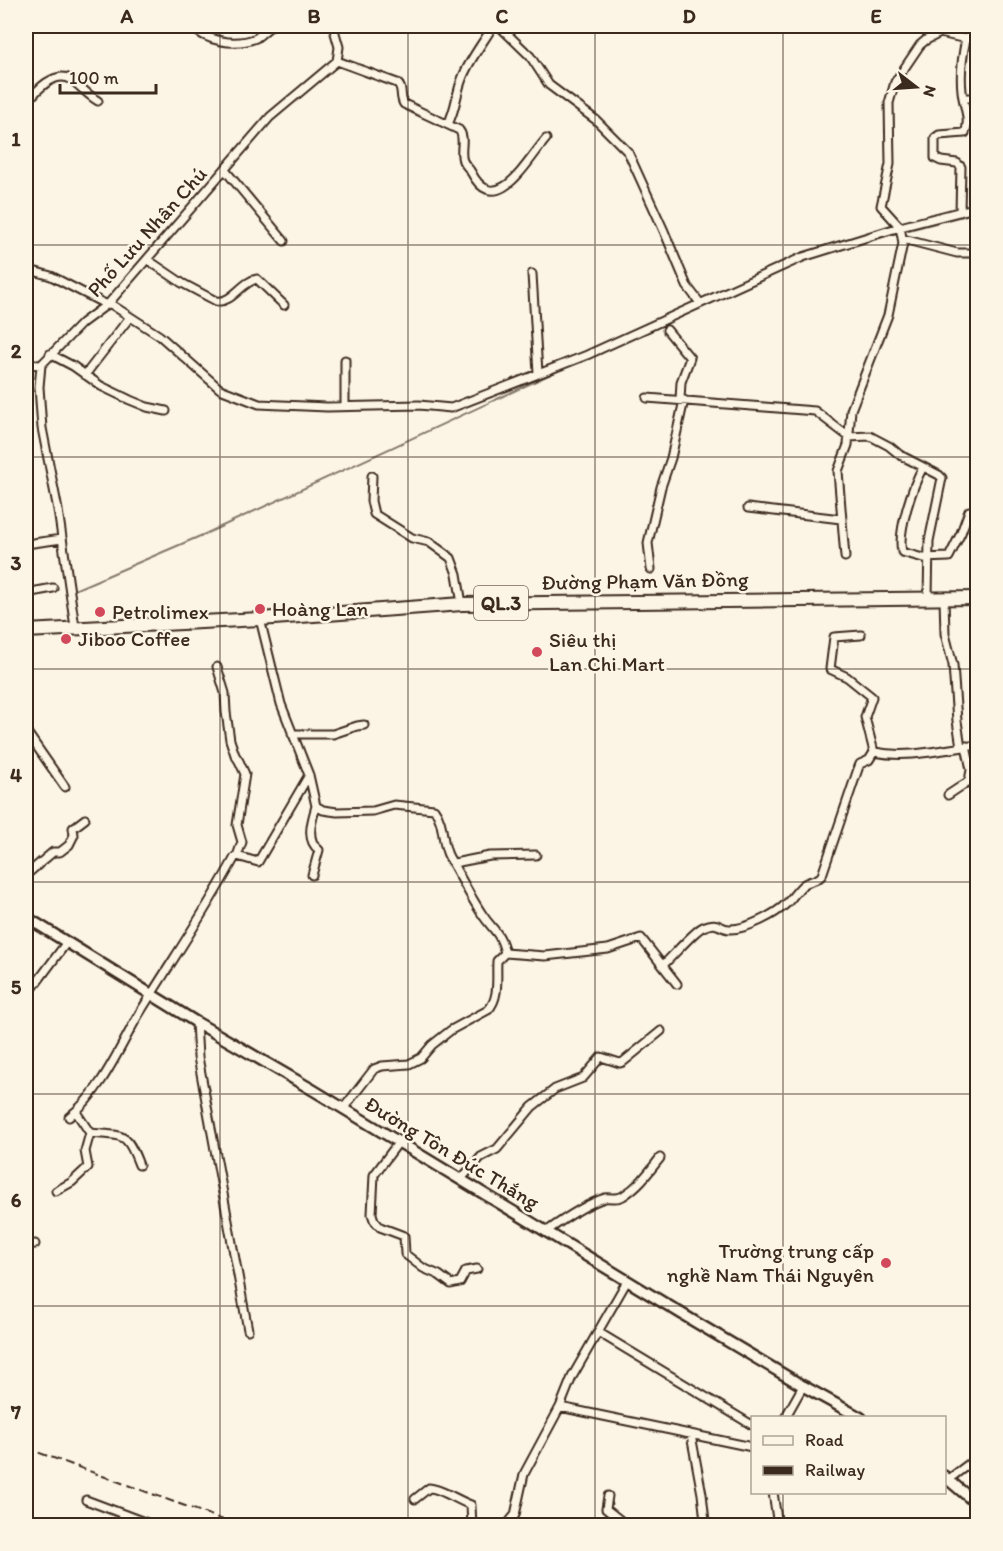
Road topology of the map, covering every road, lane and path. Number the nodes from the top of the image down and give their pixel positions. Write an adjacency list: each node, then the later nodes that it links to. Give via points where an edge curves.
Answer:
1 (191, 26): 2 (street, via 207,36 237,43 256,37)
2 (271, 26)
3 (333, 26): 8 (street, via 339,47)
4 (494, 26): 13 (street, via 465,71)
5 (499, 26): 24 (street, via 530,56 549,85 596,120 628,152 687,286)
6 (977, 26): 7 (street)
7 (966, 39): 9 (street, via 961,64); 18 (street, via 940,33 926,40 892,88 890,164 881,206)
8 (337, 61): 13 (street, via 397,82 404,104); 15 (street, Phố Lưu Nhân Chú, via 270,117)
9 (963, 98): 10 (street); 17 (street, via 968,122 965,133 939,135 935,138 934,153 935,158 960,167)
10 (978, 98)
11 (98, 101): 12 (street, via 65,76 58,76 40,87)
12 (26, 103)
13 (448, 124): 14 (street, via 461,132 462,158 475,181 493,192 510,183)
14 (546, 139)
15 (225, 170): 19 (street); 21 (street, Phố Lưu Nhân Chú)
16 (978, 207): 17 (street)
17 (960, 212): 18 (street)
18 (901, 233): 20 (street, via 957,253); 24 (street, via 803,257); 39 (street, via 888,315 851,410)
19 (284, 241)
20 (978, 253)
21 (147, 260): 25 (street, Phố Lưu Nhân Chú); 26 (street, via 216,301 221,302 257,279)
22 (26, 269): 25 (street, via 51,276)
23 (532, 273): 33 (street)
24 (700, 303): 33 (street)
25 (108, 304): 27 (street); 29 (street, Phố Lưu Nhân Chú)
26 (284, 305)
27 (130, 317): 34 (street); 37 (street, via 160,336 213,384 229,393 259,404)
28 (667, 330): 36 (street, via 690,358 681,382)
29 (50, 354): 32 (street, Phố Lưu Nhân Chú); 34 (street)
30 (345, 360): 37 (street)
31 (26, 364): 32 (street)
32 (41, 365): 45 (street, via 42,428)
33 (538, 374): 37 (street, via 452,408)
34 (86, 375): 38 (street, via 130,400)
35 (647, 398): 36 (street)
36 (682, 400): 39 (street, via 815,411); 49 (street, via 648,543)
37 (345, 406)
38 (166, 411)
39 (849, 437): 40 (street, via 870,436); 44 (street, via 838,471)
40 (923, 467): 48 (street, via 942,478); 48 (street, via 904,520 901,550)
41 (372, 476): 55 (street, via 374,514 451,558)
42 (748, 508): 44 (street)
43 (969, 511): 48 (street, via 949,557)
44 (842, 519): 47 (street)
45 (62, 539): 46 (street); 57 (street)
46 (26, 544)
47 (845, 557)
48 (929, 557): 52 (street)
49 (651, 569)
50 (53, 588): 51 (street)
51 (26, 593)
52 (928, 598): 53 (highway, Đường Phạm Văn Đồng / QL.3); 55 (highway, Đường Phạm Văn Đồng / QL.3)
53 (944, 598): 54 (highway, Đường Phạm Văn Đồng / QL.3); 65 (street, via 945,634)
54 (978, 598)
55 (462, 604): 56 (highway, Đường Phạm Văn Đồng / QL.3)
56 (260, 619): 57 (highway, Đường Phạm Văn Đồng / QL.3); 63 (street)
57 (75, 627): 58 (highway, Đường Phạm Văn Đồng / QL.3)
58 (26, 631)
59 (861, 635): 66 (street, via 834,638 830,669 847,677 872,698 866,717)
60 (217, 667): 73 (street, via 225,693 230,740 245,774 237,825 242,842)
61 (364, 725): 63 (street, via 333,734)
62 (26, 731): 68 (street)
63 (292, 734): 67 (street)
64 (978, 745): 65 (street)
65 (963, 746): 66 (street, via 926,754); 69 (street, via 971,770 969,780)
66 (874, 752): 80 (street, via 860,764 820,878 804,884 779,910 749,925 730,929 714,924 699,928)
67 (309, 775): 70 (street); 73 (street, via 258,862)
68 (65, 787)
69 (948, 795)
70 (316, 806): 74 (street, via 337,812 373,811 394,805 434,809 439,815 448,856); 76 (street, via 312,841 319,850)
71 (85, 819): 75 (street, via 74,826 69,845 53,852)
72 (536, 855): 74 (street, via 490,856)
73 (237, 856): 82 (street)
74 (454, 863): 79 (street, via 483,916 502,940)
75 (26, 875)
76 (312, 875)
77 (26, 916): 78 (main road, Đường Tôn Đức Thắng)
78 (67, 942): 82 (main road, Đường Tôn Đức Thắng); 83 (street)
79 (505, 953): 80 (street, via 545,956 608,949 641,938); 86 (street, via 497,961 493,1006 451,1030 421,1058 409,1064 374,1069)
80 (663, 966): 81 (street)
81 (677, 984)
82 (152, 994): 84 (main road, Đường Tôn Đức Thắng); 87 (street, via 97,1086 72,1114)
83 (26, 997)
84 (196, 1022): 86 (main road, Đường Tôn Đức Thắng); 98 (street, via 198,1057)
85 (661, 1031): 91 (street, via 624,1062 601,1057 584,1078 555,1089 527,1113 497,1149 481,1157)
86 (342, 1109): 88 (main road, Đường Tôn Đức Thắng)
87 (90, 1132): 90 (street, via 124,1137); 92 (street, via 88,1167)
88 (398, 1143): 91 (main road, Đường Tôn Đức Thắng); 96 (street, via 374,1175 374,1220 404,1236 405,1254 451,1284 460,1282 466,1271)
89 (660, 1158): 93 (street, via 642,1181 620,1198 605,1198)
90 (139, 1165)
91 (460, 1180): 93 (main road, Đường Tôn Đức Thắng)
92 (56, 1191)
93 (547, 1231): 97 (main road, Đường Tôn Đức Thắng)
94 (35, 1244): 95 (street)
95 (26, 1245)
96 (477, 1269)
97 (627, 1281): 99 (street); 100 (main road, Đường Tôn Đức Thắng)
98 (248, 1330)
99 (598, 1332): 101 (street); 104 (street)
100 (803, 1386): 102 (street); 103 (main road, Đường Tôn Đức Thắng)
101 (560, 1407): 105 (street); 119 (street, via 524,1474 515,1515)
102 (786, 1416)
103 (854, 1416)
104 (751, 1424)
105 (691, 1435): 106 (street); 115 (street)
106 (751, 1447)
107 (978, 1457): 108 (street)
108 (947, 1478): 113 (main road)
109 (773, 1494): 121 (street)
110 (608, 1496): 120 (street, via 606,1509)
111 (415, 1498): 118 (street, via 433,1488 471,1505)
112 (86, 1500): 114 (street)
113 (978, 1505)
114 (130, 1516): 116 (street); 117 (street)
115 (705, 1521)
116 (127, 1526)
117 (155, 1526)
118 (472, 1526)
119 (506, 1526)
120 (624, 1526)
121 (778, 1526)

